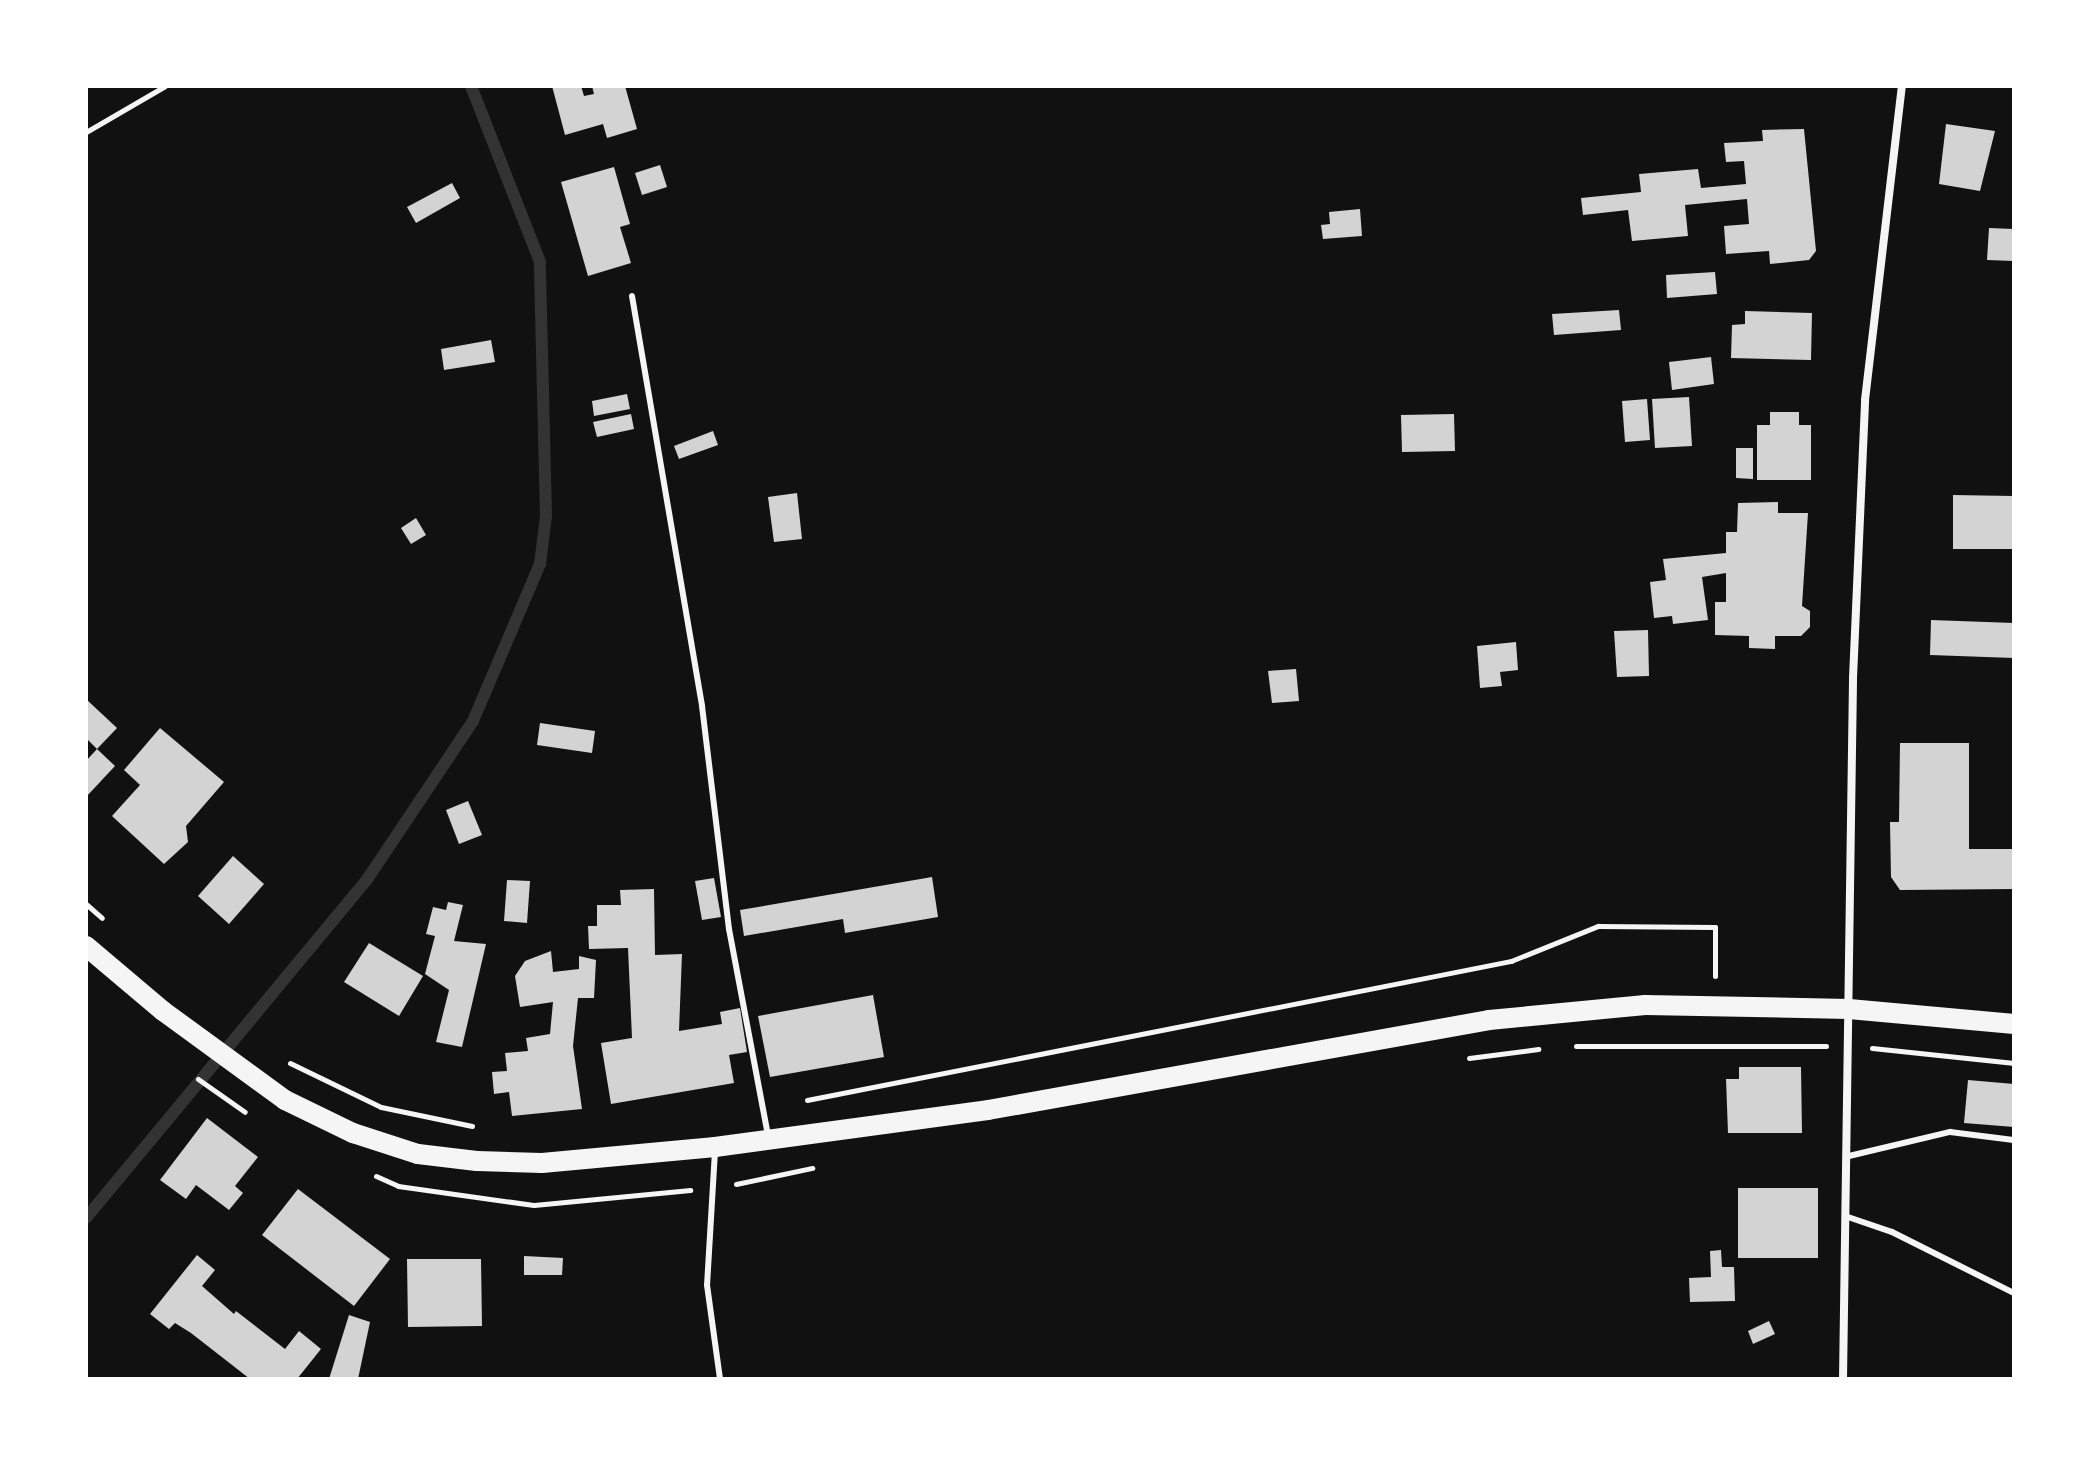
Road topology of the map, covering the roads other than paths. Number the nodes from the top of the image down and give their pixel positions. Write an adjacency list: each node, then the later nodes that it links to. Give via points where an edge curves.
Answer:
1 (1902, 86): 4 (street, via 1865,400 1853,678)
2 (632, 296): 6 (lane, via 702,706 729,929)
3 (86, 946): 8 (main road, via 252,1077 353,1133 418,1154 542,1163)
4 (1849, 1009): 5 (main road); 6 (main road, via 1645,1005 1489,1020 988,1110); 9 (street)
5 (2014, 1024)
6 (768, 1138): 8 (main road)
7 (2014, 1140): 9 (lane, via 1950,1132)
8 (715, 1147): 12 (lane, via 707,1285)
9 (1849, 1156): 10 (street)
10 (1848, 1217): 11 (lane, via 1892,1232); 13 (street)
11 (2014, 1293)
12 (720, 1379)
13 (1843, 1379)

